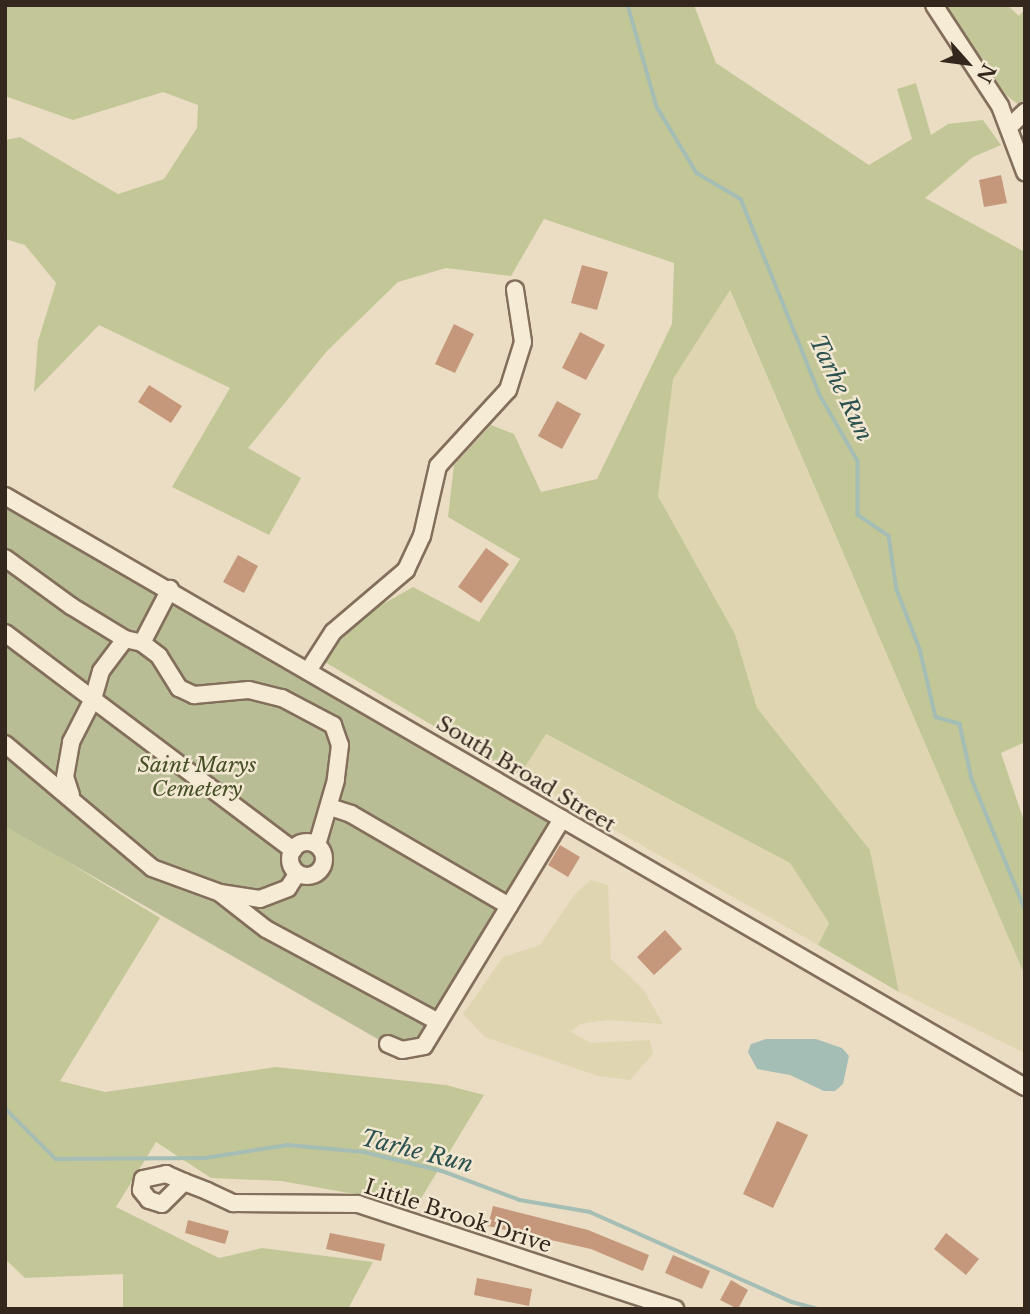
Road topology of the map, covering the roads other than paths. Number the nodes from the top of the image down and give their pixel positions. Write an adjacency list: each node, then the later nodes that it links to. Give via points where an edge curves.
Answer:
1 (934, 5): 3 (street, via 979,70)
2 (1025, 112): 3 (street)
3 (1010, 126): 4 (street)
4 (1025, 172)
5 (515, 290): 12 (street, via 523,342 508,390 438,466 422,536 406,570 333,632)
6 (5, 496): 8 (street, South Broad Street)
7 (5, 558): 10 (street)
8 (170, 589): 11 (street); 12 (street, South Broad Street)
9 (5, 633): 13 (street)
10 (125, 639): 11 (street); 13 (street, via 105,662)
11 (142, 643): 18 (street, via 159,656 180,688 194,695 249,690 282,698 333,725 340,746)
12 (308, 671): 19 (street, South Broad Street)
13 (93, 699): 15 (street); 21 (street)
14 (5, 744): 16 (street)
15 (66, 758): 16 (street); 17 (street)
16 (43, 771): 17 (street)
17 (72, 796): 23 (street, via 152,868)
18 (330, 807): 20 (street); 24 (street, via 351,814)
19 (562, 819): 24 (street); 27 (street, South Broad Street)
20 (317, 845): 21 (street, via 304,842); 22 (street, via 324,856 321,869 310,876)
21 (293, 850): 22 (street, via 290,863)
22 (297, 874): 23 (street, via 288,888 274,897 260,900)
23 (220, 893): 25 (street, via 266,929)
24 (509, 906): 25 (street)
25 (439, 1021): 26 (street, via 424,1046 402,1050)
26 (388, 1044)
27 (1025, 1087)
28 (184, 1182): 29 (street, Little Brook Drive, via 233,1203 358,1204)
29 (676, 1309)

